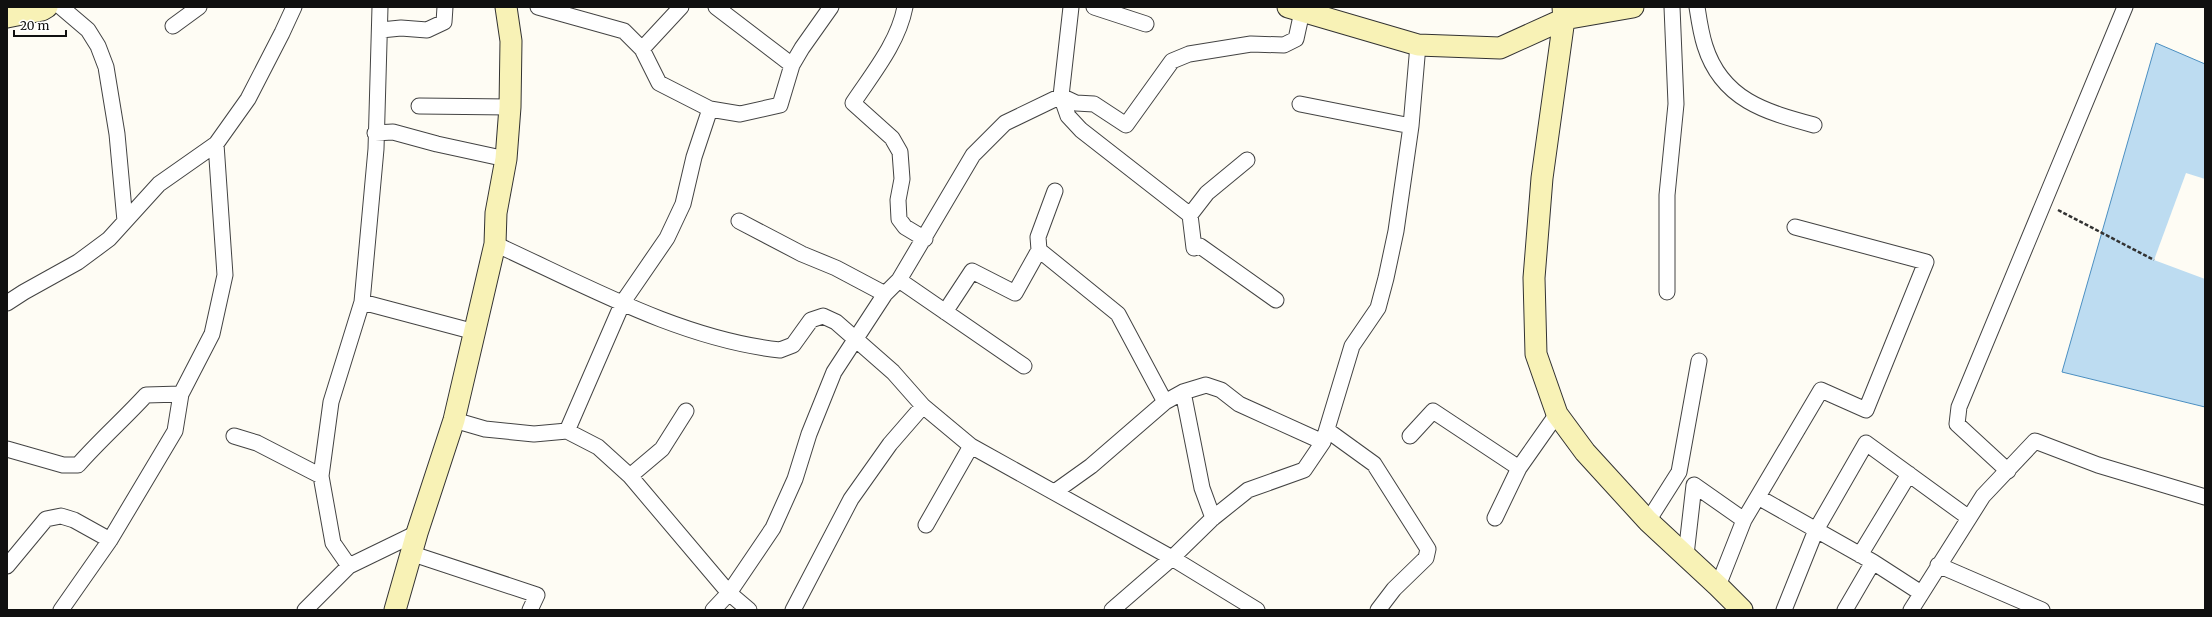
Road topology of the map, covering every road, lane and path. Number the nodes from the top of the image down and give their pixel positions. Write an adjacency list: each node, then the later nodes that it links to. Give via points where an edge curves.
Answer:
1 (47, 7): 21 (street)
2 (61, 7): 42 (street, via 88,30 106,66 117,134)
3 (199, 7): 23 (street)
4 (294, 7): 36 (street, via 248,99)
5 (380, 7): 24 (street)
6 (445, 7): 24 (street, via 444,22 427,30)
7 (506, 7): 31 (street, via 511,41)
8 (538, 7): 26 (street, via 624,31)
9 (681, 7): 26 (street)
10 (716, 7): 27 (street)
11 (831, 7): 27 (street)
12 (904, 7): 45 (street, via 903,16 887,54 853,102 892,138 900,152 902,180 898,200 899,219 906,227)
13 (1070, 7): 28 (street)
14 (1094, 7): 22 (street)
15 (1632, 7): 20 (street)
16 (1672, 7): 50 (street, via 1676,104 1667,195)
17 (1697, 7): 33 (street, via 1705,47 1716,69 1729,86 1748,102 1768,112)
18 (2125, 7): 75 (street, via 1959,407 1957,424)
19 (1298, 9): 25 (street); 28 (street, via 1296,39 1284,45 1251,44 1189,54 1172,61 1126,125 1094,104 1076,102)
20 (1564, 13): 25 (street, via 1500,48); 66 (street, via 1542,178 1534,278 1536,354)
21 (7, 17)
22 (1146, 24)
23 (174, 26)
24 (381, 30): 35 (street)
25 (1418, 44): 34 (street)
26 (642, 48): 32 (street, via 659,83)
27 (792, 65): 32 (street, via 780,105 740,114)
28 (1061, 96): 41 (street, via 1068,116 1081,130); 45 (street, via 1005,123 973,155)
29 (1300, 104): 34 (street)
30 (419, 106): 31 (street)
31 (510, 107): 37 (street)
32 (710, 109): 54 (street, via 694,157 683,204 667,238)
33 (1814, 125)
34 (1411, 126): 70 (street, via 1396,231 1378,308 1352,346)
35 (375, 133): 37 (street, via 393,132); 53 (street, via 376,149)
36 (216, 144): 42 (street, via 159,184); 62 (street, via 225,275 212,334)
37 (506, 159): 46 (street, via 496,213)
38 (1247, 160): 41 (street, via 1206,193)
39 (1055, 191): 47 (street, via 1038,237)
40 (2054, 208): 48 (path)
41 (1190, 216): 52 (street, via 1194,248 1200,246)
42 (125, 221): 55 (street, via 109,239 78,262)
43 (739, 221): 51 (street)
44 (1795, 227): 80 (street, via 1926,262 1866,410 1821,390)
45 (925, 239): 49 (street)
46 (495, 244): 54 (street); 57 (street)
47 (1039, 250): 56 (street, via 1015,293 972,271); 63 (street, via 1118,314)
48 (2154, 260)
49 (899, 280): 51 (street); 56 (street)
50 (1667, 292)
51 (885, 294): 58 (street)
52 (1276, 300)
53 (362, 302): 57 (street); 77 (street, via 331,402)
54 (623, 302): 58 (street, via 701,334 762,348 780,350 793,345 812,320 823,316 836,322); 68 (street)
55 (7, 303)
56 (945, 312): 60 (street)
57 (475, 332): 67 (street)
58 (856, 340): 64 (street, via 893,372); 99 (street, via 834,372 809,434 795,479 773,528)
59 (1699, 361): 86 (street, via 1679,472)
60 (1024, 366)
61 (1183, 392): 63 (street); 70 (street, via 1206,385 1221,390 1239,404); 82 (street, via 1202,488)
62 (181, 394): 73 (street, via 146,395 78,464 64,465); 90 (street, via 175,431)
63 (1165, 402): 79 (street, via 1091,466)
64 (923, 406): 72 (street); 107 (street, via 890,444 851,499)
65 (686, 411): 78 (street, via 662,449)
66 (1557, 414): 74 (street); 86 (street, via 1585,452)
67 (454, 420): 68 (street, via 485,429 534,434); 89 (street)
68 (567, 431): 78 (street, via 598,447)
69 (234, 436): 77 (street, via 257,443)
70 (1325, 436): 82 (street, via 1304,470 1248,490); 110 (street, via 1374,464 1428,549 1426,558 1394,589)
71 (1410, 436): 74 (street, via 1433,411)
72 (971, 446): 79 (street); 87 (street)
73 (7, 449)
74 (1519, 468): 83 (street)
75 (2008, 470): 81 (street, via 2035,441 2098,464); 84 (street, via 1983,496)
76 (1908, 474): 84 (street); 88 (street, via 1866,443); 94 (street)
77 (321, 476): 97 (street, via 332,543)
78 (630, 476): 99 (street)
79 (1056, 491): 93 (street)
80 (1758, 497): 85 (street); 88 (street)
81 (2205, 497)
82 (1213, 518): 93 (street)
83 (1495, 518)
84 (1969, 518): 95 (street)
85 (1744, 520): 92 (street, via 1694,485); 98 (street)
86 (1648, 521): 92 (street)
87 (926, 525)
88 (1816, 530): 94 (street); 112 (street)
89 (417, 533): 91 (street); 97 (street)
90 (110, 540): 96 (street, via 62,516 46,519); 101 (street)
91 (413, 554): 103 (street); 104 (street, via 537,596)
92 (1686, 555): 98 (street)
93 (1172, 558): 108 (street); 109 (street)
94 (1867, 559): 100 (street); 113 (street)
95 (1938, 565): 100 (street); 115 (street)
96 (7, 566)
97 (349, 566): 102 (street)
98 (1718, 586): 111 (street)
99 (729, 593): 105 (street); 106 (street)
100 (1921, 593): 114 (street)
101 (61, 610)
102 (305, 610)
103 (395, 610)
104 (530, 610)
105 (713, 610)
106 (749, 610)
107 (793, 610)
108 (1112, 610)
109 (1257, 610)
110 (1378, 610)
111 (1742, 610)
112 (1784, 610)
113 (1845, 610)
114 (1911, 610)
115 (2042, 610)

